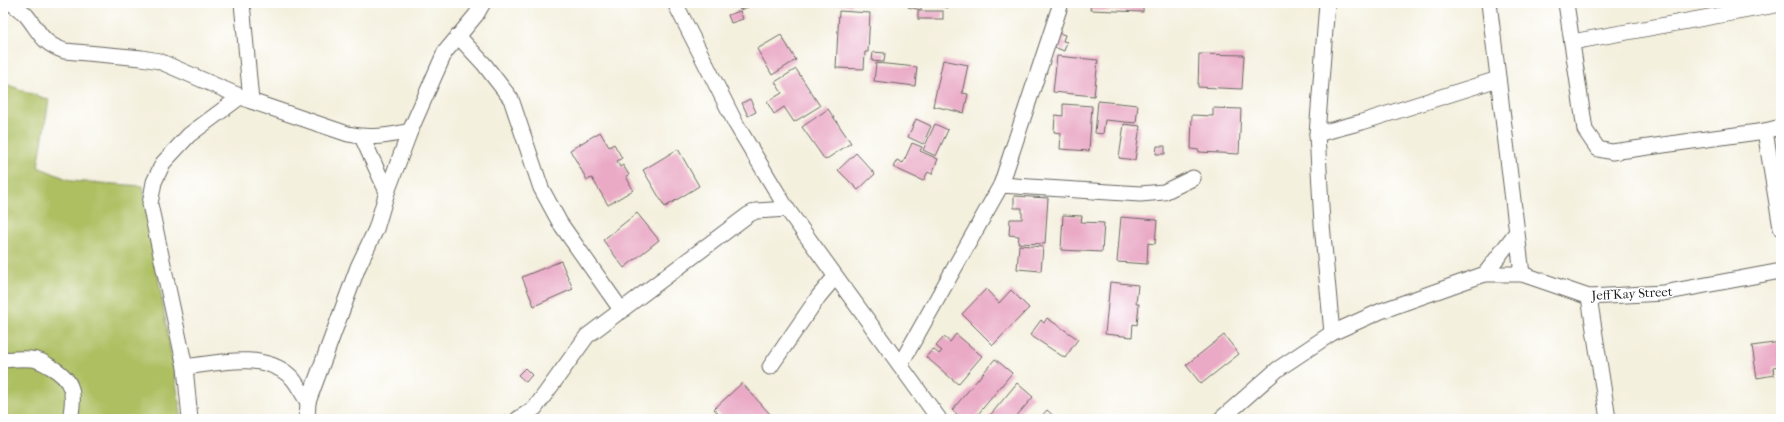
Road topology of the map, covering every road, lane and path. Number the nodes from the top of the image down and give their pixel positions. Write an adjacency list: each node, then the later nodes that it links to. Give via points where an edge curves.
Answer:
1 (11, 3): 13 (street, via 25,14 53,48 159,61)
2 (242, 3): 13 (street)
3 (483, 3): 10 (street)
4 (675, 3): 22 (street, via 736,124)
5 (1061, 3): 20 (street)
6 (1327, 3): 17 (street)
7 (1489, 3): 12 (street)
8 (1566, 3): 11 (street)
9 (1781, 4): 11 (street)
10 (458, 36): 15 (street, via 445,52); 30 (street, via 511,99 541,188 560,223)
11 (1572, 42): 16 (street, via 1585,130 1598,149 1612,152)
12 (1498, 79): 17 (street); 24 (street)
13 (246, 99): 18 (street); 34 (street, via 189,135 163,163 154,182 150,204)
14 (1781, 127): 16 (street)
15 (410, 130): 18 (street, via 386,137); 21 (street)
16 (1765, 131): 23 (street)
17 (1317, 134): 31 (street)
18 (362, 137): 21 (street)
19 (1193, 178): 20 (street, via 1164,192 1140,194)
20 (1001, 185): 33 (street)
21 (386, 192): 36 (street, via 376,229 358,267)
22 (787, 209): 28 (street); 30 (street, via 756,211 748,215)
23 (1781, 228)
24 (1516, 233): 26 (street); 27 (street)
25 (1781, 271): 29 (street, Jeff Kay Street, via 1663,293)
26 (1485, 274): 27 (street, Jeff Kay Street); 31 (street, via 1381,311)
27 (1522, 274): 29 (street, Jeff Kay Street)
28 (835, 277): 33 (street); 35 (street)
29 (1589, 297): 43 (street)
30 (622, 311): 40 (street, via 587,336 536,408)
31 (1332, 333): 42 (street, via 1278,369)
32 (3, 360): 37 (street, via 37,360 60,374 70,383 72,389 74,402)
33 (900, 365): 41 (street)
34 (185, 367): 36 (street, via 247,360 272,364 291,376); 38 (street)
35 (770, 367)
36 (308, 402): 39 (street)
37 (70, 419)
38 (190, 419)
39 (307, 419)
40 (518, 419)
41 (939, 419)
42 (1221, 419)
43 (1608, 419)

